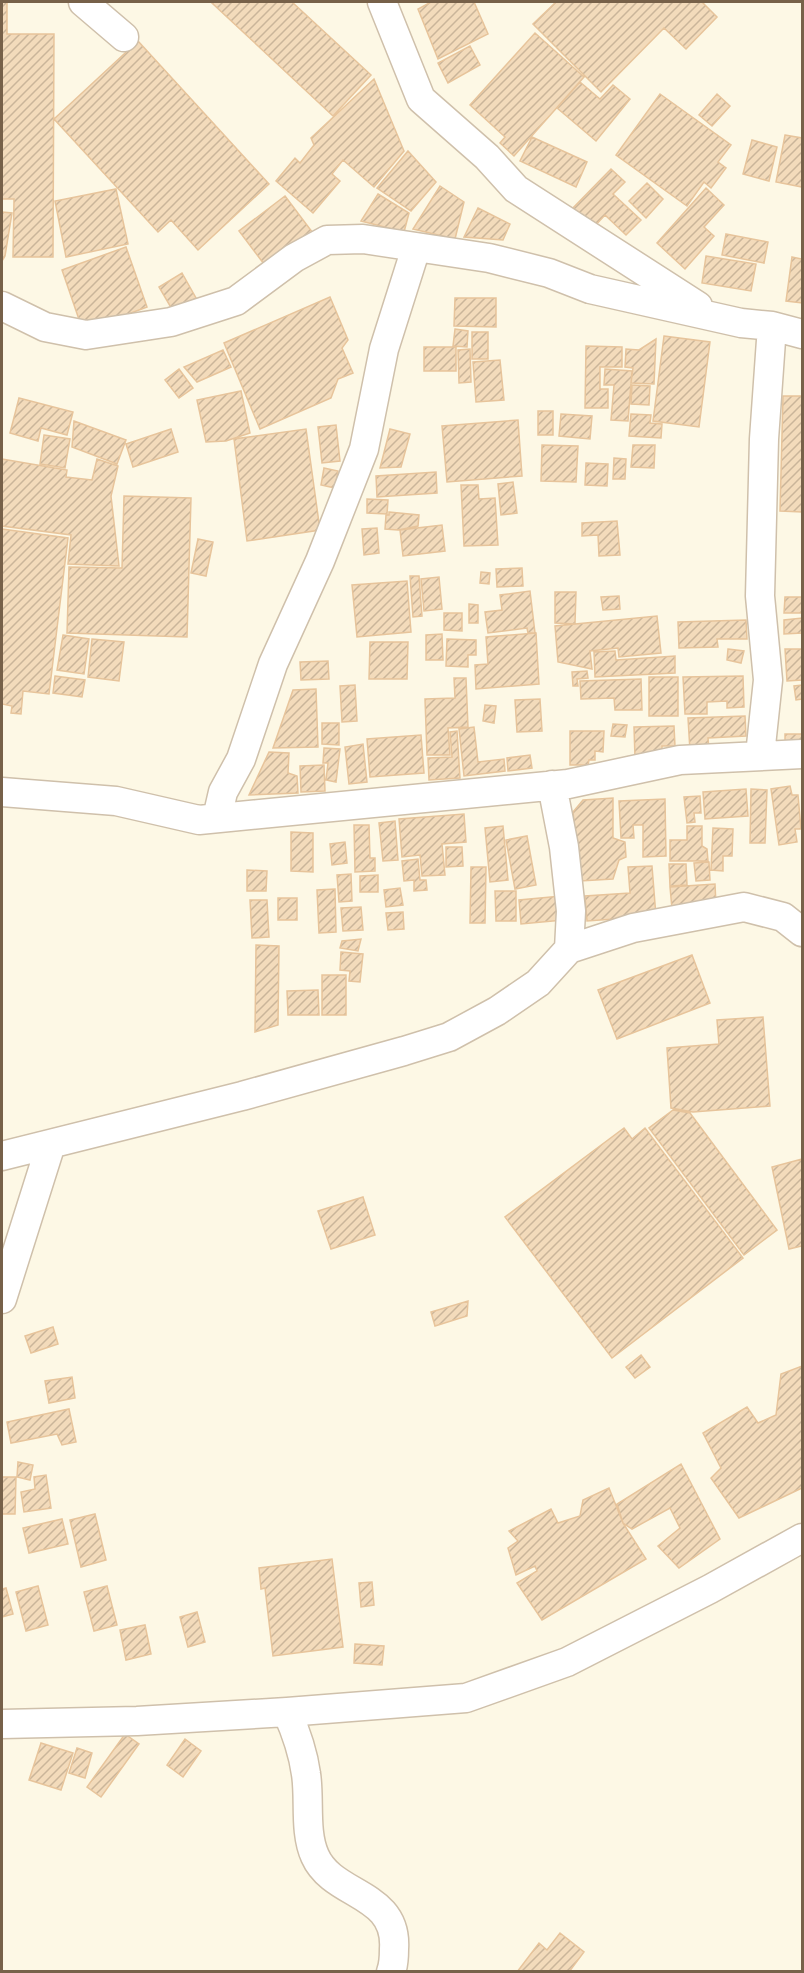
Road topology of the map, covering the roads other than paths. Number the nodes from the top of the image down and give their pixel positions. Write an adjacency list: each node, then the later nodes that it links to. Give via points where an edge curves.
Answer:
1 (83, 2): 3 (street)
2 (382, 2): 6 (street, via 421,99 487,157 516,189)
3 (124, 37)
4 (416, 248): 5 (street, via 363,239 327,240 294,258 236,301 171,322 86,335 45,327); 6 (street, via 489,258 549,273 590,289); 13 (street, via 384,349 364,449 320,561 273,664 242,759 223,792)
5 (2, 306)
6 (715, 317): 7 (street)
7 (772, 326): 8 (street); 10 (street, via 760,596 768,680)
8 (802, 334)
9 (802, 754): 10 (street)
10 (760, 755): 11 (street, via 680,760)
11 (552, 785): 13 (street); 15 (street, via 571,911)
12 (2, 792): 13 (street, via 116,801 198,820)
13 (217, 818)
14 (802, 932): 15 (street, via 783,917 744,907 633,928)
15 (568, 949): 16 (street, via 538,983 497,1011 449,1036 242,1096)
16 (51, 1144): 17 (street); 18 (street)
17 (2, 1156)
18 (2, 1299)
19 (802, 1538): 20 (street, via 567,1662 466,1698)
20 (287, 1712): 21 (street); 22 (street, via 298,1737 306,1774 315,1857 331,1877 384,1912 395,1934)
21 (2, 1724)
22 (391, 1971)

